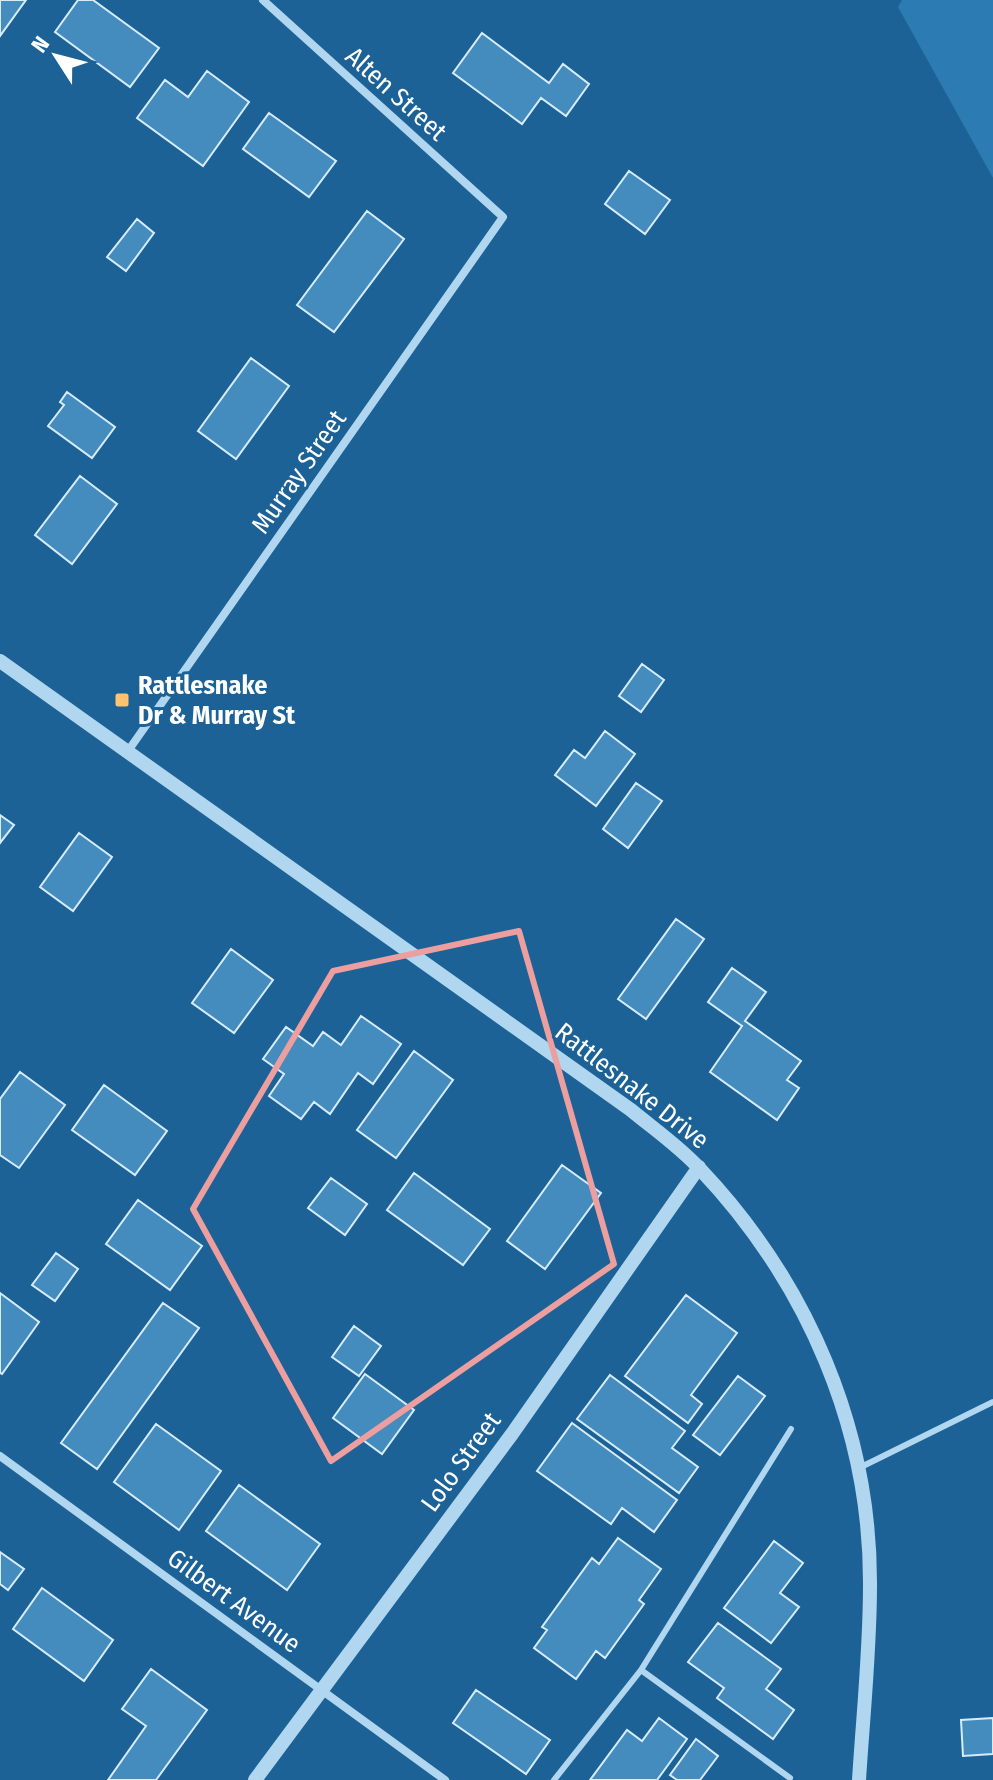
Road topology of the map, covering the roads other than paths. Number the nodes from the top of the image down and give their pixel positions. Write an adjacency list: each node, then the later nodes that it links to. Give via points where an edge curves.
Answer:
1 (263, 0): 2 (street, Alten Street)
2 (503, 217): 4 (street, Murray Street)
3 (0, 661): 4 (street, Rattlesnake Drive)
4 (128, 751): 5 (street, Rattlesnake Drive, via 631,1110)
5 (699, 1167): 9 (street, Rattlesnake Drive, via 762,1240 807,1314 839,1392); 11 (street, Lolo Street, via 512,1434)
6 (993, 1402): 9 (lane)
7 (791, 1429): 10 (lane)
8 (0, 1456): 11 (street, Gilbert Avenue)
9 (859, 1468): 16 (street, Rattlesnake Drive, via 870,1585)
10 (641, 1670): 12 (lane); 15 (lane)
11 (322, 1690): 13 (street, Lolo Street); 14 (street, Gilbert Avenue)
12 (790, 1778)
13 (255, 1780)
14 (445, 1780)
15 (554, 1780)
16 (859, 1780)

